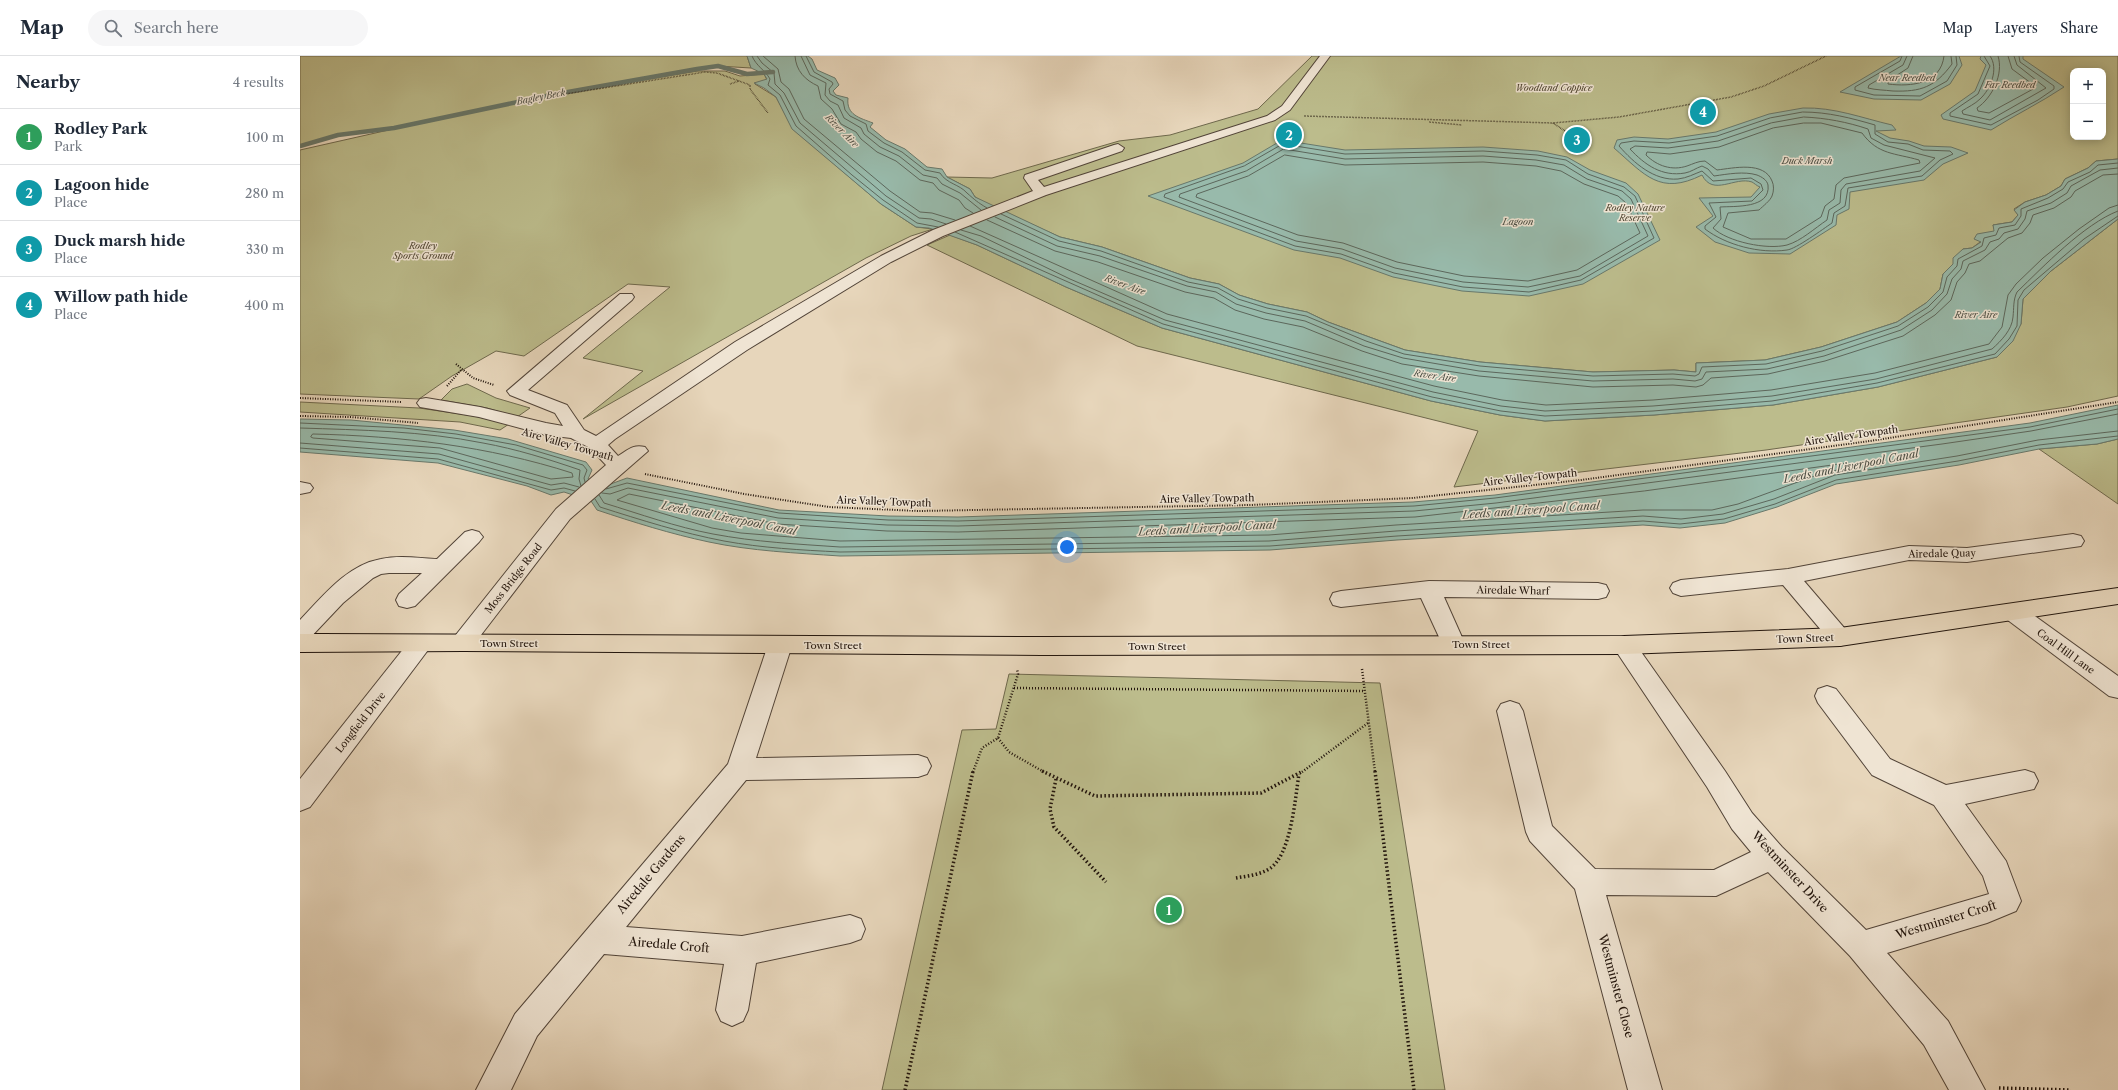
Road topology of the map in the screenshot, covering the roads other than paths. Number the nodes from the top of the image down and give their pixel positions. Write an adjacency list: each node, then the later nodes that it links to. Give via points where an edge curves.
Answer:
1 (1325, 56): 3 (street, via 1286,108 1271,118)
2 (1118, 148): 3 (street, via 1030,178)
3 (1041, 192): 7 (street, via 938,233 886,259 741,346)
4 (626, 297): 6 (street, via 516,391 561,409)
5 (426, 403): 6 (street)
6 (576, 433): 7 (street)
7 (597, 444): 9 (street)
8 (638, 451): 9 (street, Moss Bridge Road)
9 (610, 472): 23 (street, Moss Bridge Road, via 563,514)
10 (472, 537): 12 (street)
11 (2074, 541): 13 (street, Airedale Quay, via 1967,555 1909,553)
12 (442, 566): 19 (street); 21 (street, via 374,568 358,577)
13 (1788, 577): 14 (street, Airedale Quay); 22 (street)
14 (1681, 588)
15 (1429, 589): 16 (street, Airedale Wharf); 18 (street, Airedale Wharf); 27 (street)
16 (1598, 591)
17 (2118, 596): 20 (main road, Town Street)
18 (1341, 599)
19 (407, 600)
20 (2013, 612): 22 (main road, Town Street); 29 (street, Coal Hill Lane)
21 (300, 634)
22 (1840, 637): 28 (main road, Town Street)
23 (463, 642): 25 (main road, Town Street); 26 (main road, Town Street)
24 (300, 643): 25 (main road, Town Street, via 348,641)
25 (420, 644): 36 (street, Longfield Drive)
26 (780, 644): 27 (main road, Town Street); 33 (street, Airedale Gardens)
27 (1453, 644): 28 (main road, Town Street)
28 (1624, 645): 37 (street, Westminster Drive, via 1716,779 1742,822)
29 (2118, 689)
30 (1827, 696): 35 (street, Westminster Croft, via 1881,767)
31 (1510, 711): 38 (street, Westminster Close, via 1540,832)
32 (918, 766): 33 (street)
33 (740, 770): 40 (street, Airedale Gardens)
34 (2025, 781): 35 (street)
35 (1944, 797): 41 (street, Westminster Croft, via 1996,870 2006,901 1988,909)
36 (300, 799)
37 (1772, 856): 38 (street, via 1716,884); 41 (street, Westminster Drive)
38 (1588, 882): 46 (street, Westminster Close)
39 (850, 929): 42 (street, Airedale Croft)
40 (596, 939): 42 (street, Airedale Croft); 45 (street, Airedale Gardens, via 526,1025)
41 (1861, 946): 44 (street, Westminster Drive, via 1936,1033)
42 (742, 951): 43 (street)
43 (732, 1010)
44 (1966, 1087)
45 (493, 1090)
46 (1645, 1090)

